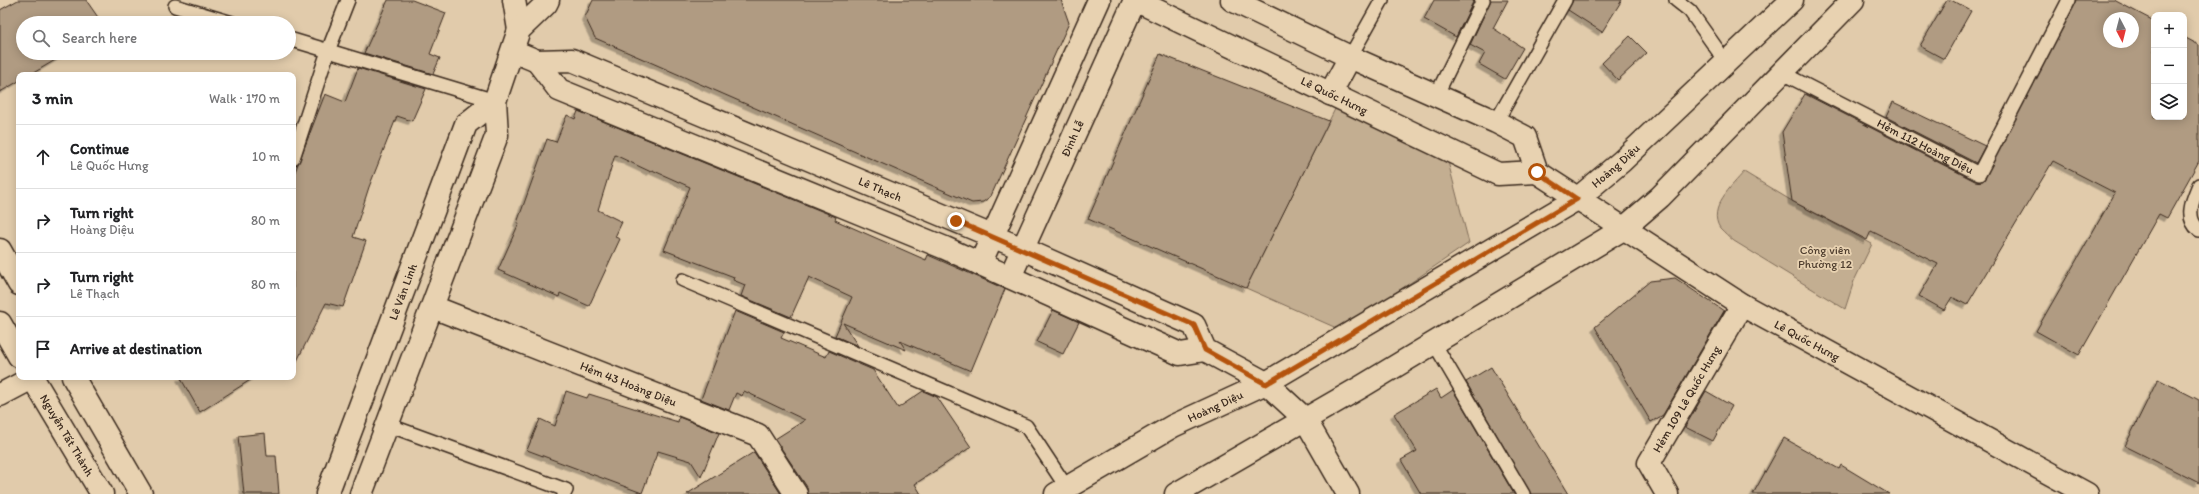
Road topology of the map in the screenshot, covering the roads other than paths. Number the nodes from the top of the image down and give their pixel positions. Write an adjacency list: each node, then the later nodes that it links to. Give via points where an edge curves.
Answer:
1 (348, 0): 18 (lane)
2 (514, 0): 16 (street, Lê Văn Linh)
3 (548, 0): 16 (street)
4 (1099, 0): 34 (street)
5 (1135, 0): 24 (street, Lê Quốc Hưng); 35 (street, Ðinh Lễ)
6 (1232, 0): 20 (street)
7 (1382, 0): 20 (lane)
8 (1483, 0): 25 (lane)
9 (1565, 0): 27 (lane)
10 (1676, 0): 22 (lane, via 1690,11)
11 (1792, 0): 22 (street, Hoàng Diệu)
12 (1853, 0): 23 (street)
13 (2069, 0): 23 (lane, Hẻm 112 Hoàng Diệu, via 1979,174)
14 (175, 6): 15 (lane)
15 (209, 16)
16 (519, 30): 19 (street, Lê Văn Linh)
17 (296, 41): 18 (lane)
18 (328, 51): 26 (lane); 28 (lane)
19 (513, 51): 21 (street, Lê Thạch); 26 (street, Lê Văn Linh)
20 (1350, 57): 24 (street); 25 (street)
21 (537, 61): 34 (street, Lê Thạch, via 572,60); 37 (street, via 559,90)
22 (1726, 62): 31 (street, Hoàng Diệu, via 1622,161)
23 (1782, 73): 32 (street, via 1660,197)
24 (1330, 94): 29 (street, Lê Quốc Hưng, via 1498,174)
25 (1436, 96): 27 (street)
26 (494, 101): 42 (street, Lê Văn Linh, via 497,135); 58 (street, Lê Văn Linh, via 466,124)
27 (1496, 122): 29 (street, via 1525,137)
28 (296, 149)
29 (1537, 172): 31 (street, Lê Quốc Hưng)
30 (2199, 185): 33 (lane, via 2191,202 2190,218)
31 (1577, 199): 32 (street, Lê Quốc Hưng); 50 (street, Hoàng Diệu)
32 (1623, 228): 41 (street, Lê Quốc Hưng); 44 (street)
33 (2199, 230)
34 (993, 236): 35 (street, Lê Thạch); 37 (street)
35 (1023, 249): 38 (street, Ðinh Lễ); 45 (street, Lê Thạch, via 1194,325)
36 (0, 250): 39 (street)
37 (980, 264): 38 (street)
38 (1010, 277): 45 (street, via 1180,354)
39 (16, 279)
40 (683, 280): 54 (lane, via 1026,426)
41 (1742, 305): 64 (street, Hẻm 109 Lê Quốc Hưng, via 1649,463); 65 (street, Lê Quốc Hưng)
42 (433, 307): 53 (street, Lê Văn Linh); 61 (street, Hẻm 43 Hoàng Diệu, via 758,435)
43 (0, 323): 46 (street)
44 (1434, 343): 52 (street); 63 (lane)
45 (1205, 350): 50 (street)
46 (16, 351)
47 (28, 380): 51 (street)
48 (33, 380): 56 (street, Nguyễn Tất Thành)
49 (75, 380): 57 (street)
50 (1266, 384): 52 (street); 54 (street, Hoàng Diệu, via 1173,426)
51 (0, 395)
52 (1305, 420): 55 (street); 62 (street)
53 (388, 425): 59 (street, Lê Văn Linh); 60 (lane, via 566,490)
54 (1062, 491)
55 (1188, 491)
56 (102, 494)
57 (141, 494)
58 (327, 494)
59 (361, 494)
60 (564, 494)
61 (796, 494)
62 (1348, 494)
63 (1523, 494)
64 (1667, 494)
65 (2087, 494)

